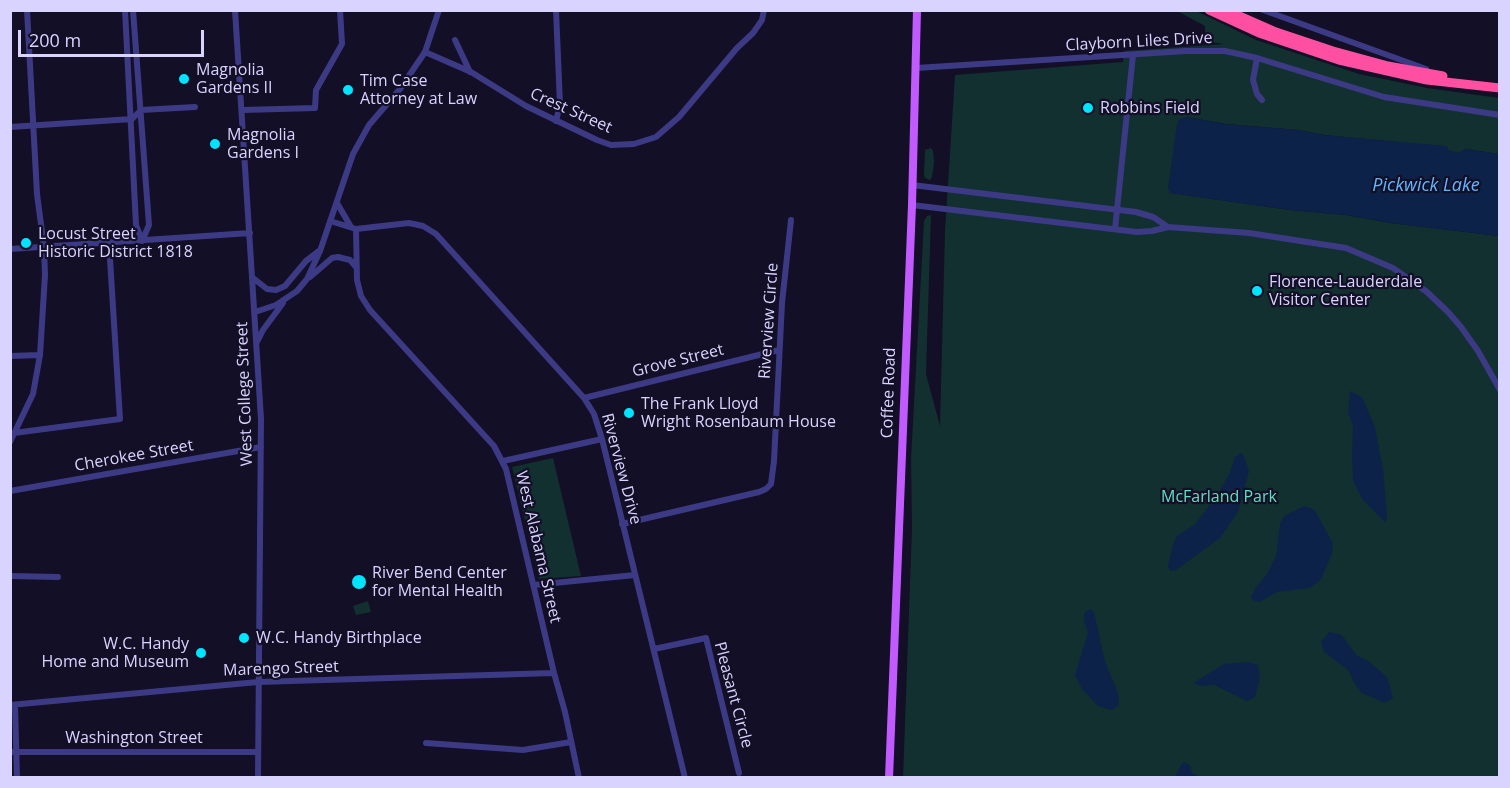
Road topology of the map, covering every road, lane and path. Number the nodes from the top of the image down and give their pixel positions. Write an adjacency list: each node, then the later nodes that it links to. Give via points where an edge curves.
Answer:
1 (27, 10): 30 (street)
2 (125, 10): 28 (street)
3 (133, 10): 25 (street)
4 (235, 10): 26 (street, West College Street)
5 (340, 10): 26 (street, via 342,44 316,90 315,108)
6 (439, 10): 15 (street)
7 (556, 10): 29 (street, via 560,105)
8 (764, 10): 29 (street, Crest Street, via 758,27 695,101 656,137 634,144 611,144)
9 (917, 10): 18 (main road, Coffee Road)
10 (1209, 10): 22 (highway, via 1259,33 1339,60 1427,80)
11 (1226, 10): 13 (highway)
12 (1266, 11): 13 (street); 20 (street)
13 (1263, 26): 20 (highway, via 1355,58)
14 (454, 40): 19 (street)
15 (425, 52): 19 (street, Crest Street); 33 (street, via 360,140)
16 (1133, 55): 17 (street, Clayborn Liles Drive, via 1217,51); 18 (street, Clayborn Liles Drive); 35 (street)
17 (1257, 58): 23 (street, via 1253,80); 27 (street, Clayborn Liles Drive, via 1370,94)
18 (916, 68): 32 (main road, Coffee Road)
19 (471, 72): 29 (street, Crest Street)
20 (1451, 77): 21 (highway)
21 (1500, 82)
22 (1500, 88)
23 (1262, 100)
24 (195, 107): 25 (street)
25 (141, 110): 28 (street); 42 (street, via 149,225)
26 (243, 110): 41 (street, West College Street)
27 (1500, 115)
28 (132, 119): 30 (street); 42 (street, via 136,225)
29 (556, 121)
30 (33, 125): 31 (street); 44 (street)
31 (10, 127)
32 (912, 185): 34 (main road, Coffee Road); 35 (street)
33 (336, 202): 37 (street); 39 (street)
34 (912, 205): 40 (street); 82 (main road, Coffee Road)
35 (1117, 209): 38 (street, via 1153,217); 40 (street)
36 (791, 220): 53 (street, Riverview Circle)
37 (330, 221): 39 (street, Riverview Drive); 46 (street)
38 (1168, 227): 40 (street, via 1152,231); 56 (street, via 1324,243 1383,263 1408,277 1448,312 1478,351)
39 (354, 228): 47 (street, West Alabama Street); 57 (street, Riverview Drive, via 409,223 436,234)
40 (1115, 229)
41 (250, 233): 42 (street); 48 (street, West College Street)
42 (142, 241): 43 (street)
43 (109, 243): 44 (street); 58 (street, via 120,418)
44 (44, 247): 45 (street); 54 (street)
45 (10, 249)
46 (320, 251): 48 (street, via 276,290 267,289); 49 (street)
47 (356, 267): 49 (street, via 338,256); 62 (street, West Alabama Street, via 357,287 370,310 494,446)
48 (253, 278): 51 (street, West College Street)
49 (307, 279): 50 (street)
50 (287, 298): 51 (street); 52 (street)
51 (255, 312): 52 (street, West College Street)
52 (257, 342): 61 (street, West College Street)
53 (779, 350): 57 (street, Grove Street); 64 (street, Riverview Circle, via 771,484 766,489)
54 (39, 355): 55 (street); 58 (street, via 33,394)
55 (10, 356)
56 (1500, 390)
57 (584, 398): 59 (street, Riverview Drive)
58 (14, 433): 60 (street)
59 (602, 439): 62 (street); 64 (street, Riverview Drive)
60 (10, 442)
61 (261, 447): 63 (street, Cherokee Street); 71 (street, West College Street)
62 (503, 461): 68 (street, West Alabama Street)
63 (10, 491)
64 (622, 524): 65 (street, Riverview Drive)
65 (635, 575): 68 (street); 69 (street, Riverview Drive)
66 (10, 576): 67 (street)
67 (58, 577)
68 (534, 585): 70 (street, West Alabama Street)
69 (654, 649): 77 (street, Pleasant Circle, via 706,638); 81 (street, Riverview Drive)
70 (554, 673): 71 (street, Marengo Street); 73 (street, West Alabama Street)
71 (258, 682): 72 (street, Marengo Street); 76 (street, West College Street)
72 (13, 705): 75 (street)
73 (571, 742): 74 (street, via 523,750); 80 (street, West Alabama Street)
74 (426, 743)
75 (13, 752): 76 (street, Washington Street); 78 (street)
76 (258, 752): 79 (street, West College Street)
77 (739, 773)
78 (17, 777)
79 (258, 777)
80 (579, 777)
81 (685, 777)
82 (889, 777)

